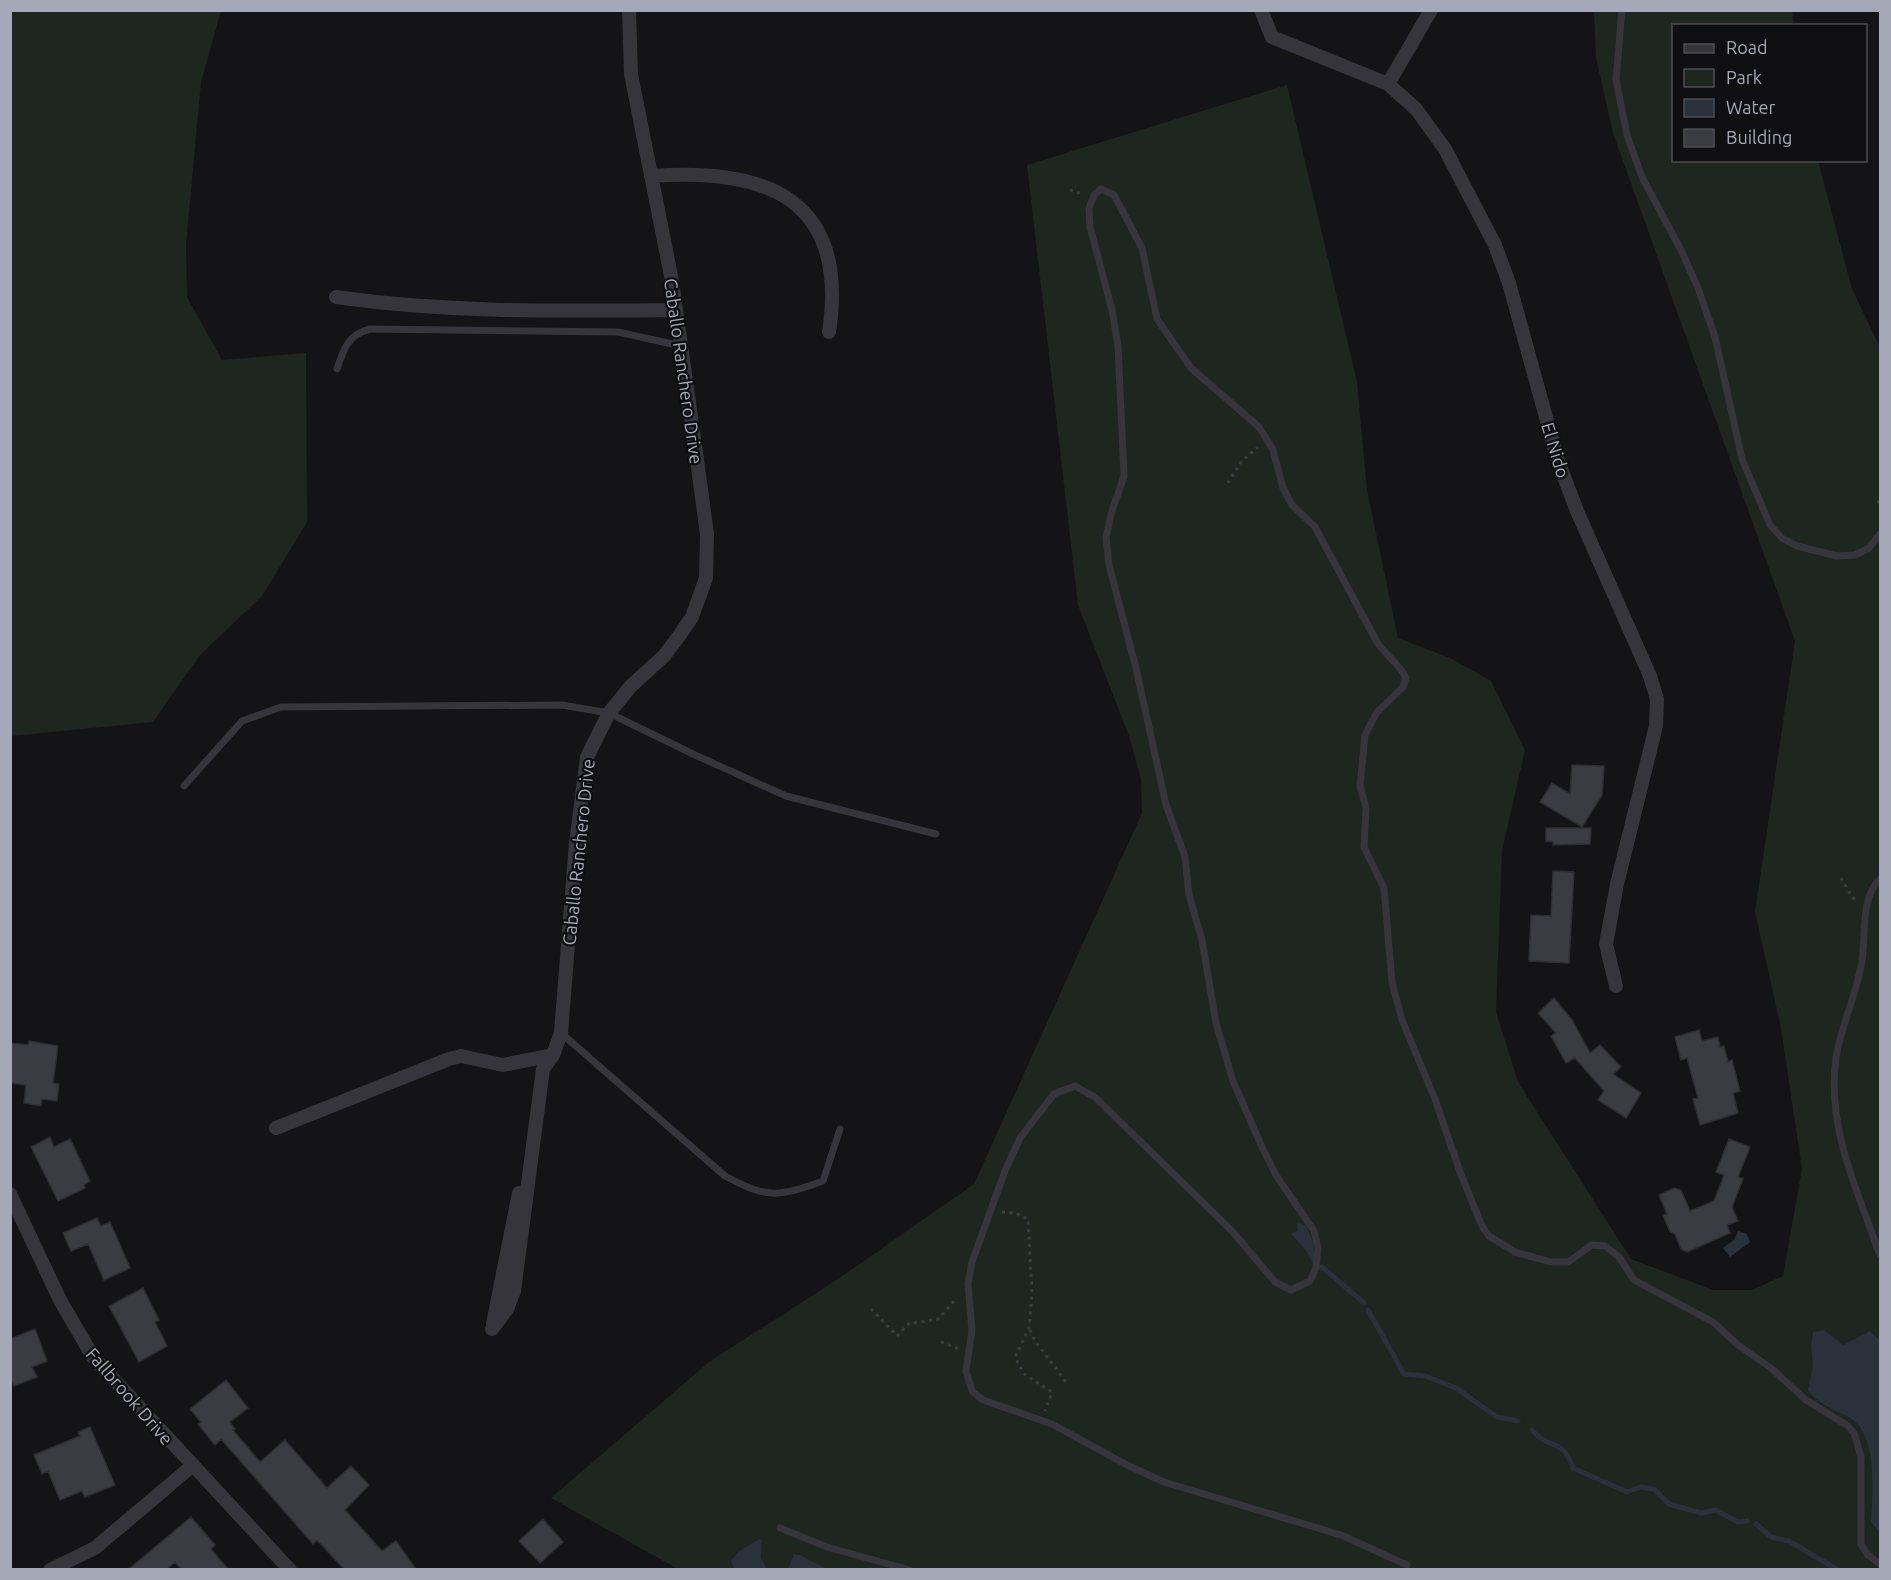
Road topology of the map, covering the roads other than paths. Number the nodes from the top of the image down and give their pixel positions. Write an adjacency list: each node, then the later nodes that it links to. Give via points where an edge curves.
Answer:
1 (629, 10): 6 (street, Caballo Ranchero Drive, via 631,74)
2 (1261, 10): 5 (street, El Nido, via 1272,37)
3 (1431, 10): 5 (street)
4 (1622, 10): 12 (lane, via 1616,80 1628,135 1642,177 1698,288 1715,337 1742,459 1770,525 1797,546 1837,556 1862,552)
5 (1388, 84): 17 (street, El Nido, via 1416,109 1445,148 1495,245 1509,282 1558,461 1657,699 1656,726 1606,944)
6 (651, 176): 8 (street, Caballo Ranchero Drive); 9 (street, via 713,175 777,192 794,203 818,229 827,247 833,288)
7 (336, 297): 8 (street, via 511,311)
8 (676, 310): 10 (street, Caballo Ranchero Drive)
9 (829, 332)
10 (681, 346): 11 (lane, via 618,332 370,329 348,340); 13 (street, Caballo Ranchero Drive, via 707,534 706,578 692,616 679,636)
11 (337, 369)
12 (1881, 534)
13 (609, 713): 14 (lane, via 562,705 281,707 242,721); 15 (lane, via 786,796); 18 (street, Caballo Ranchero Drive, via 590,748 582,790)
14 (184, 786)
15 (936, 834)
16 (1881, 879): 23 (lane, via 1875,884 1868,905 1862,962 1836,1055 1834,1083 1844,1155)
17 (1616, 986)
18 (561, 1033): 19 (street, Caballo Ranchero Drive); 21 (lane, via 725,1176 749,1189 784,1195 823,1181)
19 (553, 1055): 20 (street, via 502,1065 461,1056 449,1059); 24 (street, Caballo Ranchero Drive, via 543,1069 514,1292)
20 (276, 1128)
21 (840, 1129)
22 (10, 1194): 25 (street, Fallbrook Drive, via 60,1300 93,1357)
23 (1881, 1255)
24 (492, 1329)
25 (192, 1466): 29 (street, via 95,1548); 30 (street, Fallbrook Drive)
26 (780, 1528): 31 (lane, via 846,1553)
27 (1881, 1564): 28 (lane, via 1861,1544 1861,1456 1854,1432 1848,1426 1806,1401 1772,1368 1713,1322 1634,1280 1619,1257 1605,1246 1592,1245 1568,1262 1551,1262 1515,1252 1482,1226 1402,1020 1392,982 1384,888 1364,847 1366,816 1360,775 1365,735 1377,712 1404,687 1406,678 1403,670 1387,658 1365,623 1316,527 1292,505 1272,450 1259,427 1191,368 1157,319 1142,248 1127,215 1106,189 1092,197 1089,215 1118,346 1124,476 1106,538 1109,565 1166,805 1185,857 1189,896 1202,940 1216,1023 1233,1081 1276,1175 1314,1231 1318,1248 1316,1268 1310,1281 1298,1288 1284,1288 1275,1282 1232,1231 1157,1156 1096,1098 1075,1086 1054,1094 1028,1126 1005,1171 969,1271 972,1330 967,1379 978,1398 1042,1420 1164,1482 1341,1534)
28 (1407, 1565)
29 (50, 1569)
30 (290, 1569)
31 (910, 1569)

